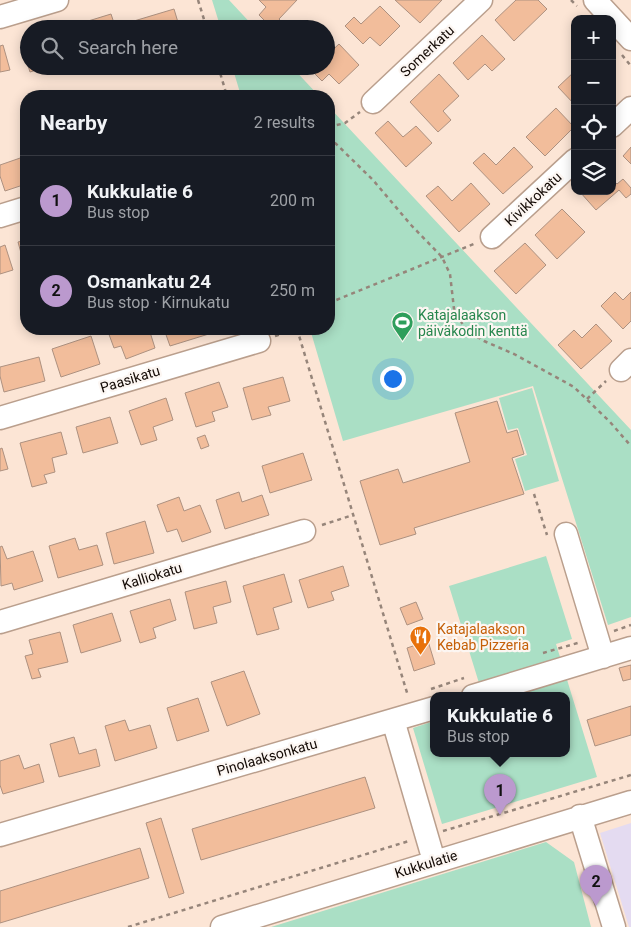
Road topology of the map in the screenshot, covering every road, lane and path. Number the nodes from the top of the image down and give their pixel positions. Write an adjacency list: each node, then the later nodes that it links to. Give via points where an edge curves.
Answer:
1 (57, 0): 5 (street)
2 (198, 0): 6 (path)
3 (481, 0): 10 (street, Somerkatu)
4 (596, 0): 7 (street)
5 (0, 17)
6 (204, 20)
7 (631, 39)
8 (221, 75): 9 (path)
9 (226, 90)
10 (373, 102): 13 (path, via 345,123)
11 (631, 108): 12 (street)
12 (616, 122)
13 (335, 126)
14 (335, 143): 19 (path)
15 (571, 164): 18 (street, Kivikkokatu)
16 (20, 210): 17 (street)
17 (0, 216)
18 (492, 237): 19 (path)
19 (442, 257): 20 (path); 24 (path, via 450,274 454,309 466,330 574,387)
20 (335, 301)
21 (299, 335): 27 (path)
22 (259, 340): 25 (street, Paasikatu)
23 (626, 365): 24 (path)
24 (587, 399): 26 (path)
25 (0, 418)
26 (631, 446)
27 (353, 516): 28 (path); 34 (path)
28 (304, 531): 30 (street, Kalliokatu)
29 (566, 534): 32 (street)
30 (0, 622)
31 (631, 648): 32 (street)
32 (603, 657): 33 (street)
33 (486, 692)
34 (408, 696)
35 (430, 709): 36 (street, Pinolaaksonkatu)
36 (393, 720): 40 (street, Pinolaaksonkatu); 41 (street)
37 (631, 775): 41 (path)
38 (631, 802): 39 (street, Kukkulatie)
39 (580, 816): 42 (street, Kukkulatie); 45 (street)
40 (0, 835)
41 (426, 836): 42 (street); 43 (path)
42 (434, 861): 44 (street, Kukkulatie)
43 (128, 927)
44 (222, 927)
45 (614, 927)

